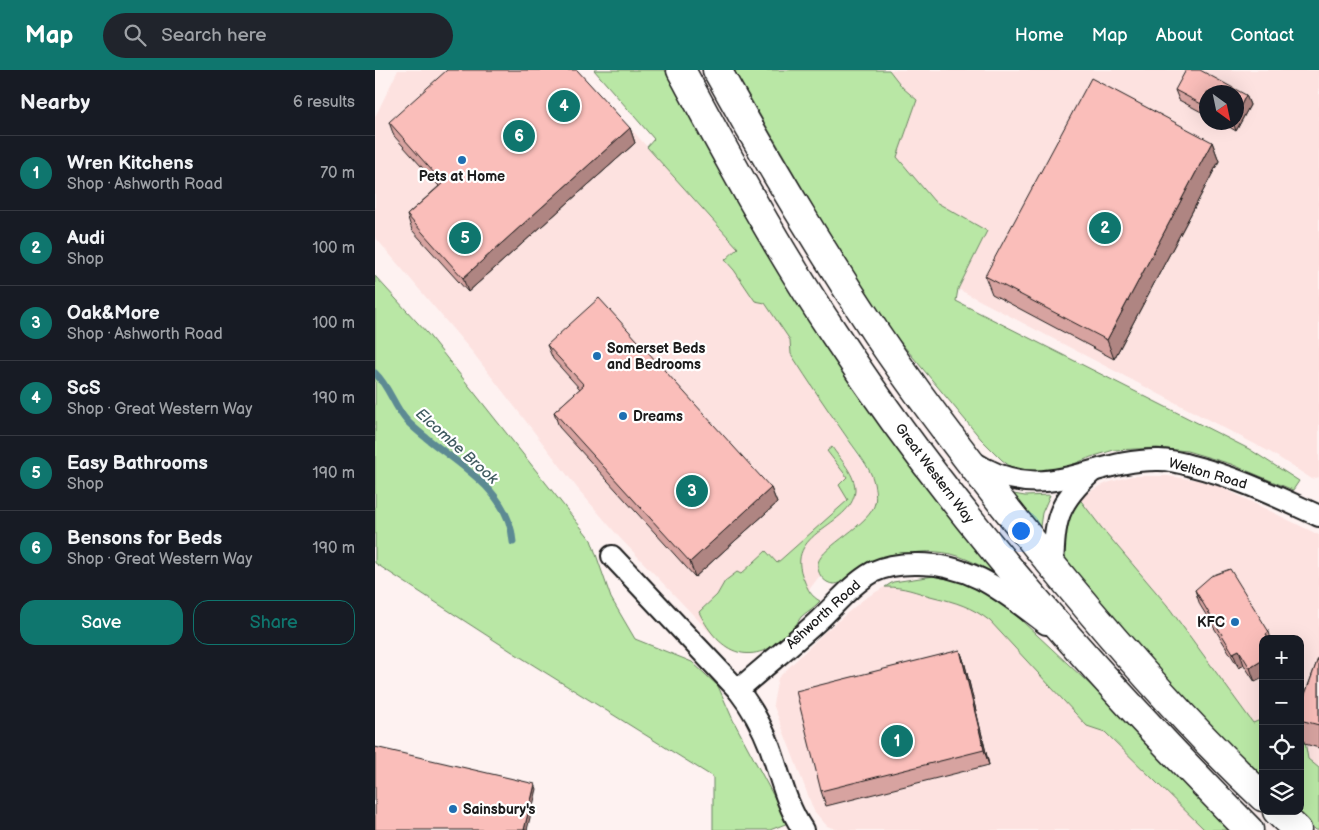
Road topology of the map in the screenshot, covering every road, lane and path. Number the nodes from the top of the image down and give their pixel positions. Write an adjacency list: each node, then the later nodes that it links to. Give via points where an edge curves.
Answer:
1 (681, 70): 8 (main road, Great Western Way, via 761,218 846,352 966,515)
2 (717, 70): 3 (main road, via 829,260 881,340)
3 (965, 456): 4 (street, Welton Road, via 999,475 1030,482 1059,480); 7 (main road)
4 (1092, 472): 5 (street, Welton Road, via 1139,461 1181,463 1230,476); 7 (street, via 1062,507 1055,525)
5 (1319, 516)
6 (612, 556): 9 (street)
7 (1053, 566): 10 (main road, via 1153,683)
8 (1080, 650): 9 (street, Ashworth Road, via 1002,591 973,574 952,567 906,564 874,572 854,585 818,621); 13 (main road, Great Western Way)
9 (738, 690): 12 (street, via 758,717 791,810)
10 (1259, 793)
11 (1281, 815): 14 (main road)
12 (803, 830)
13 (1249, 830)
14 (1297, 830)

